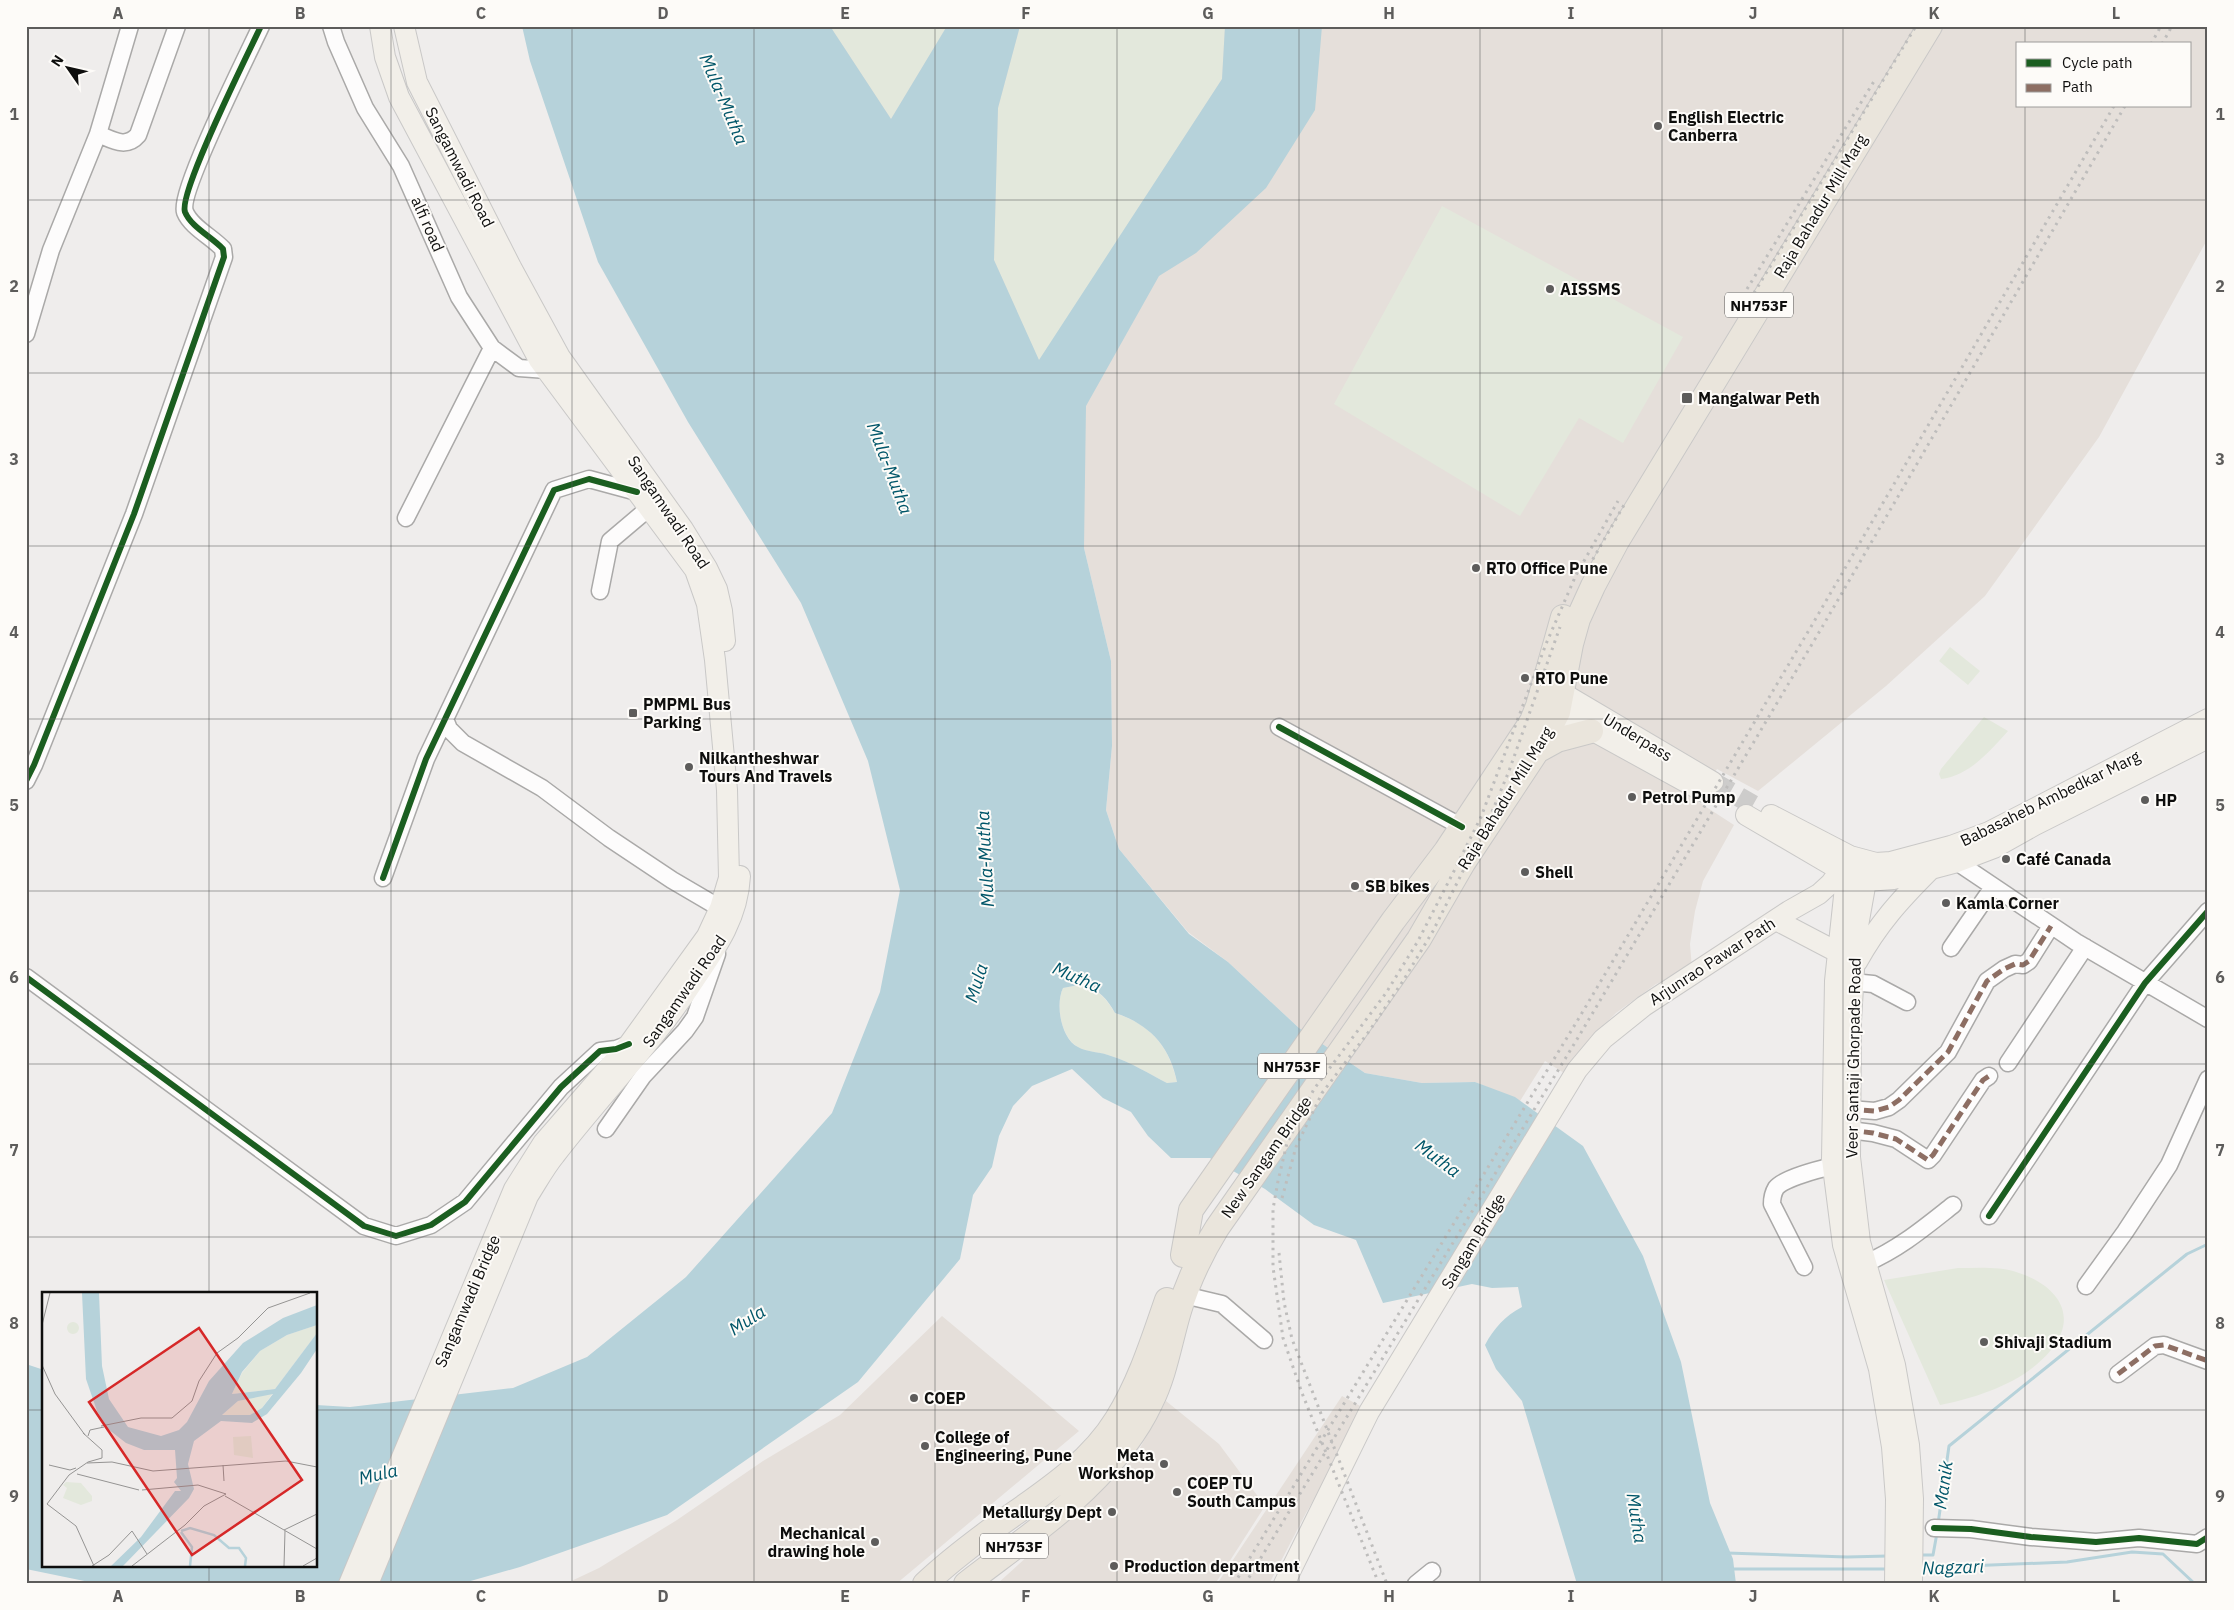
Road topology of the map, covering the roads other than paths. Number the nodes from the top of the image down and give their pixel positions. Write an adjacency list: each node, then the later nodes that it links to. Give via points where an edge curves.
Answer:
1 (130, 26): 9 (street)
2 (177, 26): 9 (street, via 138,135 132,142 124,144)
3 (262, 26): 25 (street, via 204,149 184,210 190,220 223,249 224,257 134,514)
4 (331, 26): 12 (street, alfi road, via 365,108 402,166 459,297)
5 (380, 26): 13 (main road, Sangamwadi Road, via 385,57 399,97 510,307)
6 (404, 26): 13 (main road, Sangamwadi Road, via 417,82)
7 (1911, 26): 10 (highway, Raja Bahadur Mill Marg / NH753F)
8 (1930, 26): 10 (highway, Raja Bahadur Mill Marg / NH753F)
9 (98, 134): 11 (street, via 51,250)
10 (1768, 276): 18 (highway, Raja Bahadur Mill Marg / NH753F, via 1592,586)
11 (26, 334)
12 (492, 348): 13 (street, alfi road, via 519,368); 16 (street)
13 (556, 366): 14 (main road, Sangamwadi Road); 35 (main road, Sangamwadi Road, via 683,529 716,589 722,611 741,837 739,892)
14 (637, 492): 15 (main road, Sangamwadi Road); 19 (street, via 588,479 554,490)
15 (649, 508): 17 (street, via 610,541); 35 (main road, Sangamwadi Road, via 695,570 707,604 728,805)
16 (406, 518)
17 (600, 591)
18 (1551, 697): 22 (main road, Underpass); 22 (main road, Underpass, via 1710,787); 24 (highway, Raja Bahadur Mill Marg / NH753F); 27 (highway, Raja Bahadur Mill Marg / NH753F)
19 (445, 719): 31 (street, via 426,759); 35 (street, via 449,729 463,743 542,788 610,838)
20 (2208, 719): 29 (main road, Babasaheb Ambedkar Marg, via 1989,832 1891,862)
21 (1279, 727): 27 (street)
22 (1591, 730): 24 (highway, via 1556,740)
23 (2208, 738): 28 (main road, Babasaheb Ambedkar Marg, via 1994,848)
24 (1537, 751): 33 (highway, Raja Bahadur Mill Marg / NH753F, via 1463,863)
25 (26, 781)
26 (1749, 810): 29 (main road)
27 (1462, 827): 33 (highway, Raja Bahadur Mill Marg / NH753F); 38 (highway, Raja Bahadur Mill Marg / NH753F)
28 (1957, 862): 30 (main road, Babasaheb Ambedkar Marg); 32 (street)
29 (1846, 867): 30 (main road, Babasaheb Ambedkar Marg, via 1894,879); 36 (main road, Arjunrao Pawar Path, via 1819,894); 42 (main road, Veer Santaji Ghorpade Road); 43 (main road, Veer Santaji Ghorpade Road, via 1856,937)
30 (1930, 870): 43 (main road, via 1874,932)
31 (383, 878)
32 (1993, 887): 37 (street); 41 (street)
33 (1431, 902): 38 (highway, Raja Bahadur Mill Marg / NH753F)
34 (2208, 911): 45 (street)
35 (726, 912): 39 (main road, Sangamwadi Road)
36 (1776, 920): 42 (main road); 50 (main road, Arjunrao Pawar Path, via 1644,1006 1603,1039)
37 (2050, 926): 40 (street); 53 (street, via 2029,961 2023,965 2014,964 1987,981 1948,1052 1899,1100 1874,1111)
38 (1406, 930): 59 (highway, New Sangam Bridge / NH753F); 59 (highway, New Sangam Bridge / NH753F)
39 (714, 938): 48 (main road, Sangamwadi Road); 54 (street, via 695,1016 685,1032 643,1076)
40 (2085, 946): 45 (street); 49 (street)
41 (1952, 948)
42 (1837, 952): 56 (main road, Veer Santaji Ghorpade Road)
43 (1853, 975): 46 (street); 53 (main road, Veer Santaji Ghorpade Road)
44 (26, 977): 48 (street, via 364,1226 396,1236 431,1225 465,1202 561,1087 600,1051)
45 (2145, 983): 47 (street); 58 (street)
46 (1907, 1002)
47 (2208, 1019)
48 (634, 1049): 60 (main road, Sangamwadi Bridge, via 543,1143 514,1189)
49 (2008, 1063)
50 (1577, 1070): 77 (main road, Sangam Bridge, via 1368,1412)
51 (1989, 1076): 55 (street, via 1983,1080 1928,1160 1896,1139)
52 (2208, 1079): 63 (street, via 2169,1165)
53 (1849, 1109): 55 (main road, Veer Santaji Ghorpade Road)
54 (606, 1129)
55 (1849, 1130): 61 (main road, Veer Santaji Ghorpade Road, via 1857,1216)
56 (1833, 1166): 62 (street, via 1777,1186 1773,1195 1772,1204); 68 (main road, Veer Santaji Ghorpade Road, via 1843,1245)
57 (1953, 1205): 61 (street, via 1907,1241)
58 (1989, 1216)
59 (1204, 1219): 64 (highway, NH753F, via 1197,1263); 75 (highway, NH753F, via 1183,1255 1140,1375 1117,1420 1064,1477 984,1535)
60 (505, 1228): 73 (main road, Sangamwadi Bridge); 74 (main road, Sangamwadi Bridge)
61 (1866, 1263): 68 (main road, Veer Santaji Ghorpade Road, via 1895,1365)
62 (1804, 1267)
63 (2086, 1286)
64 (1184, 1296): 65 (street, via 1222,1304); 76 (highway, NH753F, via 1152,1400 1134,1433 1113,1460 1063,1509)
65 (1264, 1340)
66 (2208, 1361): 67 (street, via 2164,1344 2155,1346)
67 (2118, 1374)
68 (1894, 1410): 69 (main road, Veer Santaji Ghorpade Road, via 1910,1459)
69 (1905, 1499): 79 (main road); 80 (main road)
70 (1940, 1528): 71 (street, via 2096,1542 2139,1538 2197,1544)
71 (2208, 1537)
72 (1432, 1571): 78 (street)
73 (349, 1584)
74 (368, 1584)
75 (925, 1584)
76 (966, 1584)
77 (1284, 1584)
78 (1416, 1584)
79 (1894, 1584)
80 (1912, 1584)

